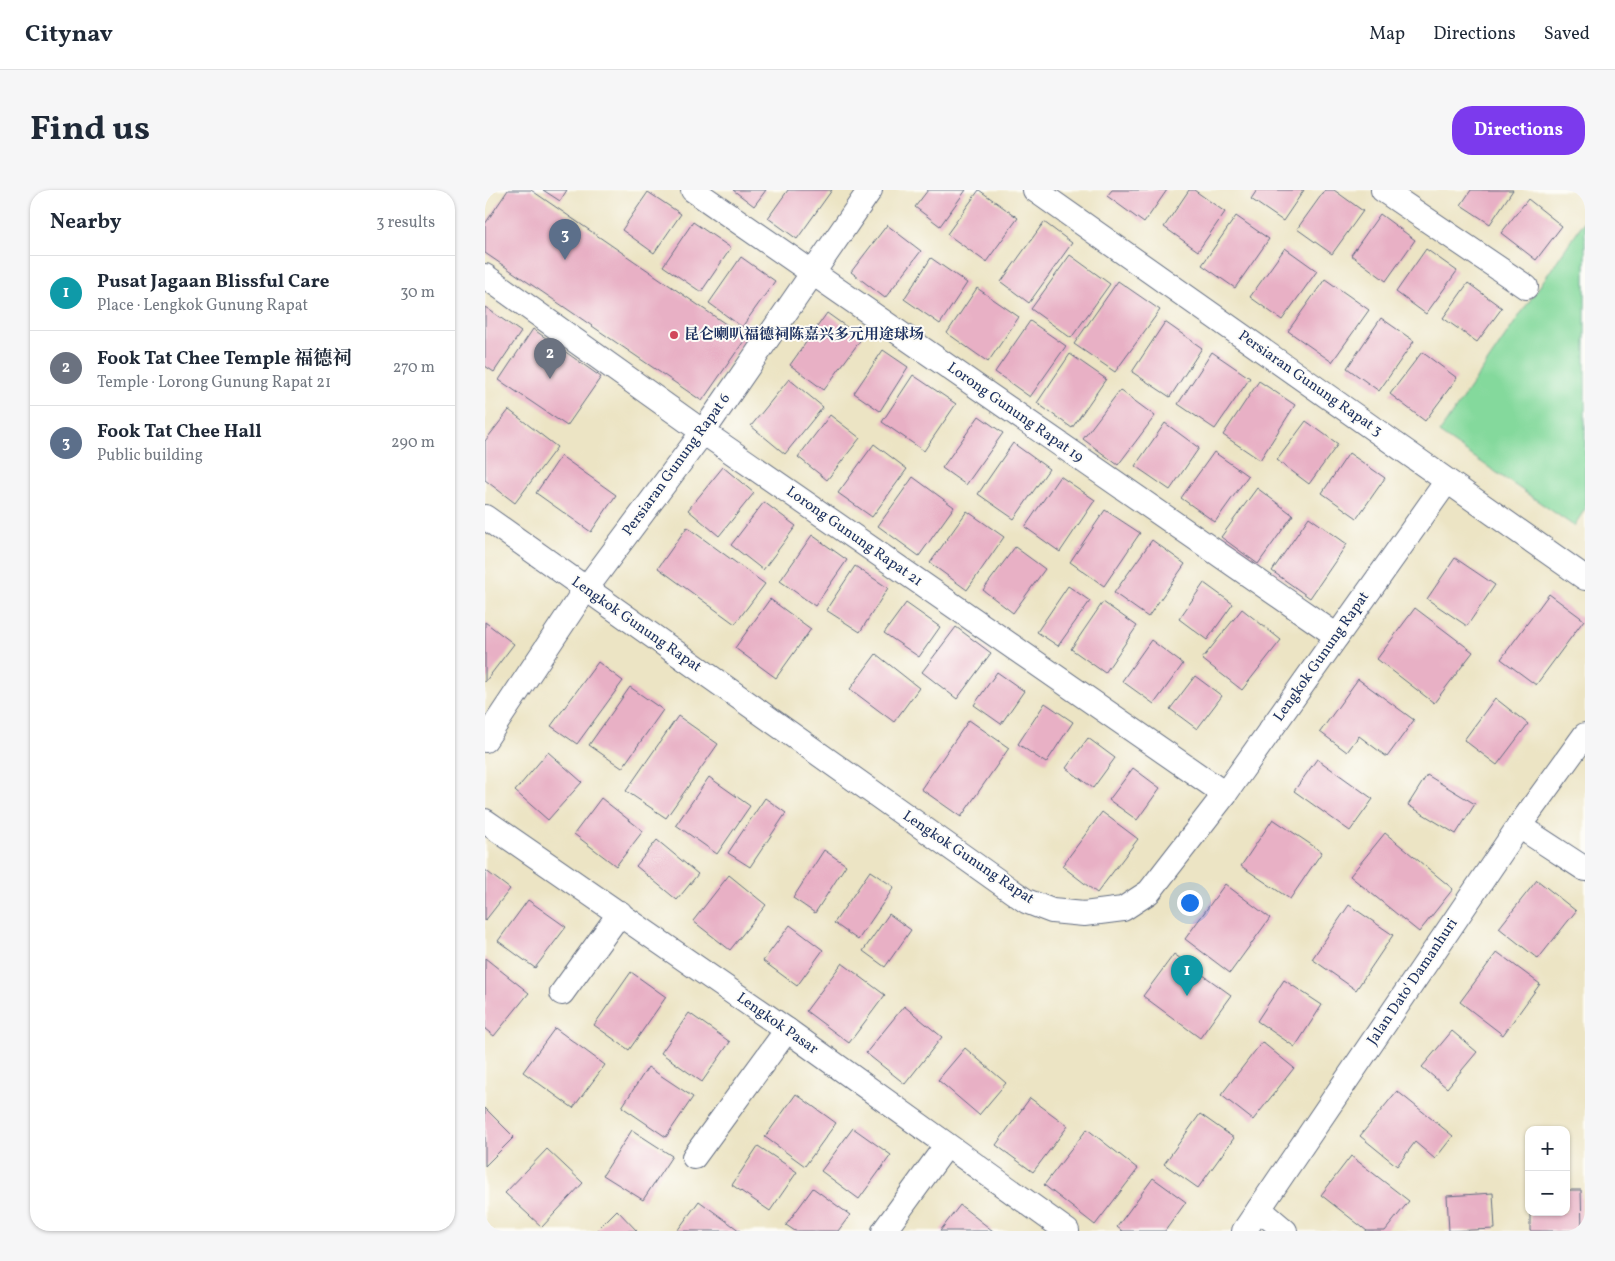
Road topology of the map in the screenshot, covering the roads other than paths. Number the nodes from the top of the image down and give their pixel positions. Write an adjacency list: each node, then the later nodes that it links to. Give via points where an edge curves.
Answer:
1 (693, 190): 5 (street, Lorong Gunung Rapat 19)
2 (870, 190): 5 (street, Persiaran Gunung Rapat 6)
3 (1035, 190): 9 (street, Persiaran Gunung Rapat 3)
4 (1383, 190): 7 (street)
5 (811, 272): 8 (street, Persiaran Gunung Rapat 6); 13 (street, Lorong Gunung Rapat 19)
6 (485, 276): 8 (street, Lorong Gunung Rapat 21)
7 (1526, 286)
8 (703, 432): 12 (street, Persiaran Gunung Rapat 6); 16 (street, Lorong Gunung Rapat 21)
9 (1447, 481): 11 (street, Persiaran Gunung Rapat 3); 13 (street, Lengkok Gunung Rapat)
10 (485, 517): 12 (street, Lengkok Gunung Rapat)
11 (1585, 578)
12 (585, 590): 15 (street, Persiaran Gunung Rapat 6); 16 (street, Lengkok Gunung Rapat, via 1026,900 1052,912 1084,914 1123,909 1149,892)
13 (1337, 636): 16 (street, Lengkok Gunung Rapat)
14 (1585, 735): 18 (street, Jalan Dato' Damanhuri)
15 (485, 740)
16 (1225, 794)
17 (485, 821): 20 (street, Lengkok Pasar)
18 (1519, 826): 19 (street); 25 (street, Jalan Dato' Damanhuri)
19 (1585, 869)
20 (620, 913): 21 (street); 22 (street, Lengkok Pasar)
21 (562, 993)
22 (787, 1030): 23 (street, Lengkok Pasar); 24 (street)
23 (946, 1146): 26 (street); 27 (street, Lengkok Pasar)
24 (695, 1157)
25 (1259, 1209): 28 (street, Jalan Dato' Damanhuri); 29 (street)
26 (884, 1231)
27 (1067, 1231)
28 (1244, 1231)
29 (1285, 1231)

